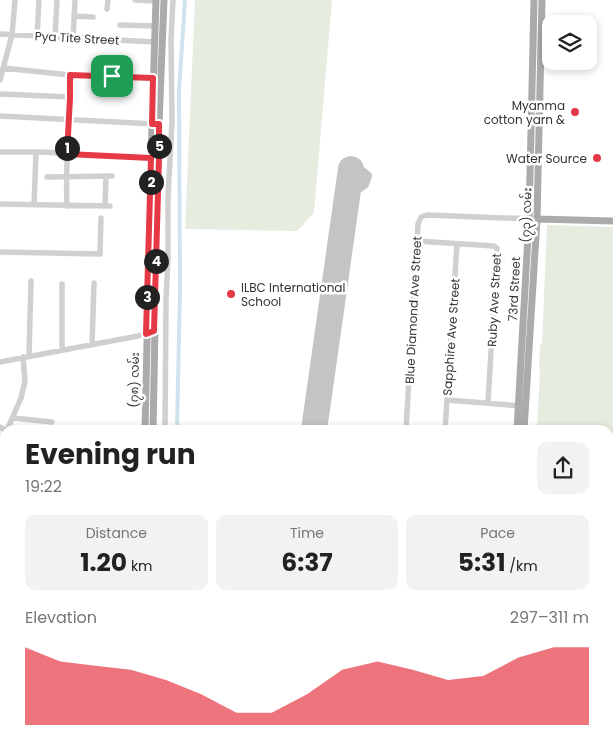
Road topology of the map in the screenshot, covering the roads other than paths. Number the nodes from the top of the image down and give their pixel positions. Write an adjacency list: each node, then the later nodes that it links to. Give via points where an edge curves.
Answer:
1 (15, 0): 17 (street)
2 (39, 0): 18 (street)
3 (57, 0): 19 (street)
4 (75, 0): 12 (street)
5 (108, 0): 11 (street)
6 (135, 0): 7 (street)
7 (159, 0): 15 (main road, (၇၈) လမ်း); 21 (main road, (၇၈) လမ်း)
8 (173, 0): 22 (street)
9 (534, 0): 43 (main road, 73rd Street)
10 (542, 0): 44 (main road, (၇၃) လမ်း)
11 (107, 9)
12 (74, 16): 13 (street); 20 (street)
13 (93, 17)
14 (120, 25): 15 (street)
15 (156, 26): 21 (main road, (၇၈) လမ်း)
16 (0, 34): 17 (street, Pya Tite Street)
17 (12, 35): 18 (street, Pya Tite Street); 23 (street)
18 (37, 36): 19 (street, Pya Tite Street)
19 (55, 37): 20 (street, Pya Tite Street)
20 (72, 38): 21 (street, Pya Tite Street)
21 (158, 42): 22 (street); 25 (main road, (၇၈) လမ်း); 31 (main road, (၇၈) လမ်း)
22 (172, 49): 32 (street)
23 (3, 68): 24 (street); 26 (street)
24 (70, 75): 25 (street); 28 (street)
25 (153, 78): 31 (main road, (၇၈) လမ်း)
26 (0, 80)
27 (0, 94): 28 (street)
28 (70, 98): 30 (street)
29 (0, 116): 30 (street)
30 (69, 120): 31 (street); 35 (street)
31 (156, 125): 32 (street); 36 (main road, (၇၈) လမ်း)
32 (171, 128): 69 (street)
33 (0, 152): 34 (street)
34 (36, 152): 35 (street); 40 (street)
35 (67, 154): 36 (street); 37 (street)
36 (155, 158): 49 (main road, (၇၈) လမ်း)
37 (66, 176): 38 (street); 41 (street); 41 (street, via 109,176 108,206)
38 (47, 177)
39 (0, 204): 40 (street)
40 (34, 205): 41 (street)
41 (67, 206)
42 (101, 218): 48 (street, via 100,254)
43 (529, 218): 44 (street, Blue Diamond Ave Street); 46 (street, Blue Diamond Ave Street, via 427,215 418,224); 50 (main road, 73rd Street)
44 (537, 219): 45 (main road); 51 (main road, (၇၃) လမ်း)
45 (613, 221)
46 (417, 241): 47 (street, Ruby Ave Street); 70 (street, Blue Diamond Ave Street)
47 (457, 244): 61 (street, Sapphire Ave Street); 62 (street, Ruby Ave Street, via 498,248)
48 (0, 252)
49 (152, 271): 55 (main road, (၇၈) လမ်း); 56 (main road, (၇၈) လမ်း)
50 (526, 271): 51 (main road); 63 (main road, 73rd Street)
51 (534, 271): 63 (main road, (၇၃) လမ်း)
52 (31, 281): 59 (street)
53 (94, 283): 57 (street)
54 (62, 284): 58 (street)
55 (154, 331): 56 (street); 68 (main road, (၇၈) လမ်း)
56 (146, 334): 57 (street); 67 (main road, (၇၈) လမ်း)
57 (92, 345): 58 (street)
58 (62, 350): 59 (street)
59 (26, 356): 60 (street); 64 (street, via 25,381)
60 (0, 362)
61 (446, 400): 62 (street); 71 (street, Sapphire Ave Street)
62 (488, 403): 63 (street)
63 (522, 406): 72 (main road, 73rd Street); 73 (main road, (၇၃) လမ်း)
64 (13, 418): 65 (street); 66 (street)
65 (52, 422)
66 (9, 425)
67 (145, 425)
68 (153, 425)
69 (166, 425)
70 (406, 425)
71 (444, 425)
72 (518, 425)
73 (524, 425)

